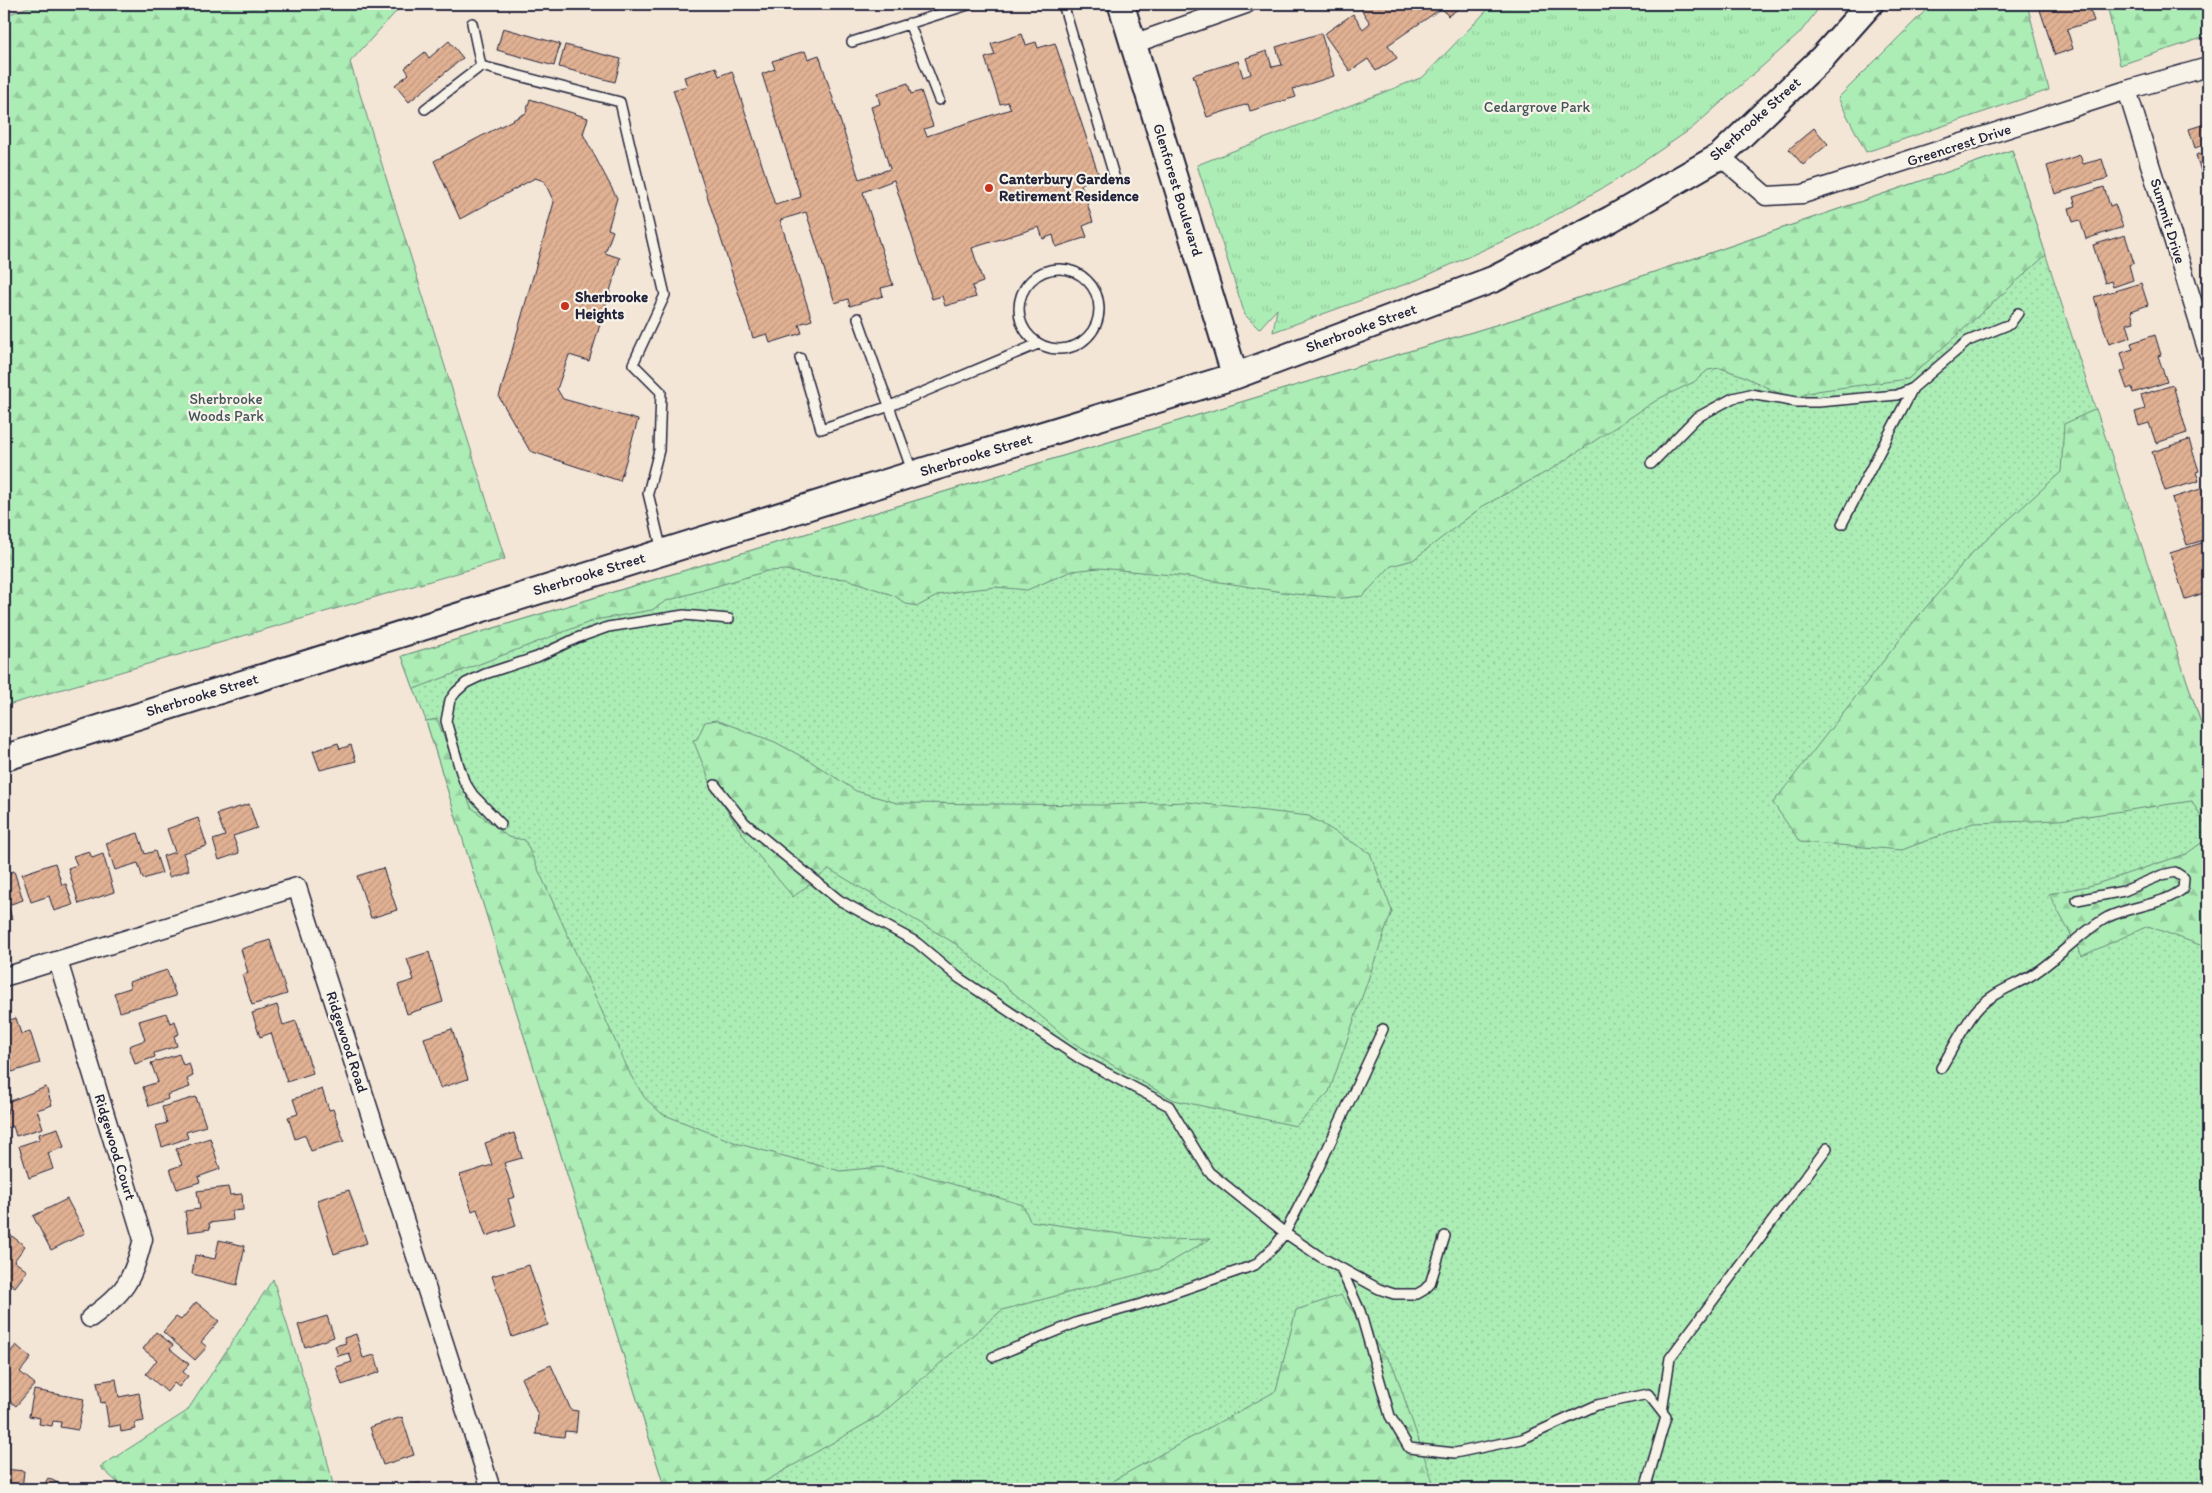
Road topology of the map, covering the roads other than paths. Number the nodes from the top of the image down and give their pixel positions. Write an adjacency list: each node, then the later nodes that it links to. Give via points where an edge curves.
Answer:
1 (971, 4): 7 (lane)
2 (1063, 4): 16 (lane)
3 (1121, 4): 9 (main road, Glenforest Boulevard)
4 (1246, 4): 9 (street)
5 (1870, 4): 15 (main road, Sherbrooke Street, via 1822,58)
6 (472, 22): 10 (lane)
7 (909, 24): 8 (lane); 13 (lane)
8 (852, 42)
9 (1133, 44): 22 (main road, Glenforest Boulevard)
10 (481, 66): 14 (lane); 28 (lane, via 620,102 665,295 633,364 661,392 659,450 648,493)
11 (2208, 68): 12 (street, Greencrest Drive)
12 (2127, 90): 15 (street, Greencrest Drive, via 1803,194 1766,196); 20 (street, Summit Drive)
13 (939, 100)
14 (425, 109)
15 (1720, 156): 22 (main road, Sherbrooke Street, via 1611,219 1494,279)
16 (1115, 179)
17 (2018, 313): 23 (lane, via 2010,324 1968,341)
18 (858, 318): 24 (lane)
19 (1038, 344): 19 (lane, via 1064,350 1077,346 1096,327 1099,301 1086,279 1075,272 1062,268 1048,270 1031,280 1020,297 1018,311 1021,324); 24 (lane)
20 (2208, 352)
21 (800, 358): 24 (lane, via 821,428)
22 (1235, 376): 26 (main road, Sherbrooke Street)
23 (1913, 388): 25 (lane, via 1897,395 1818,402 1750,394 1733,398 1696,418); 27 (lane)
24 (890, 406): 26 (lane)
25 (1651, 464)
26 (913, 474): 28 (main road, Sherbrooke Street)
27 (1842, 524)
28 (662, 552): 30 (main road, Sherbrooke Street)
29 (729, 619): 32 (lane, via 684,615 608,627 466,683 450,700 446,721 464,782)
30 (4, 758)
31 (715, 785): 39 (lane, via 745,823 839,900 916,942 959,978 1082,1060 1169,1106 1209,1172)
32 (501, 824)
33 (2077, 900): 37 (lane, via 2124,891 2175,872 2184,878 2183,889 2173,897 2126,909 2107,918 2032,974 1987,1000 1974,1013)
34 (58, 961): 35 (street, Ridgewood Road); 42 (street, Ridgewood Court, via 143,1238 135,1270 116,1299); 45 (street, Ridgewood Road, via 298,886)
35 (4, 977)
36 (1383, 1029): 39 (lane)
37 (1942, 1068)
38 (1827, 1148): 44 (lane, via 1670,1358)
39 (1285, 1233): 41 (lane); 43 (lane, via 1255,1264 1141,1304 1078,1322)
40 (1445, 1236): 41 (lane, via 1430,1284 1417,1294 1386,1292)
41 (1341, 1268): 44 (lane, via 1360,1311 1390,1416 1410,1448 1455,1453 1522,1439 1596,1405 1648,1394)
42 (90, 1318)
43 (993, 1357)
44 (1662, 1412): 46 (lane, via 1666,1417)
45 (491, 1489)
46 (1645, 1489)

